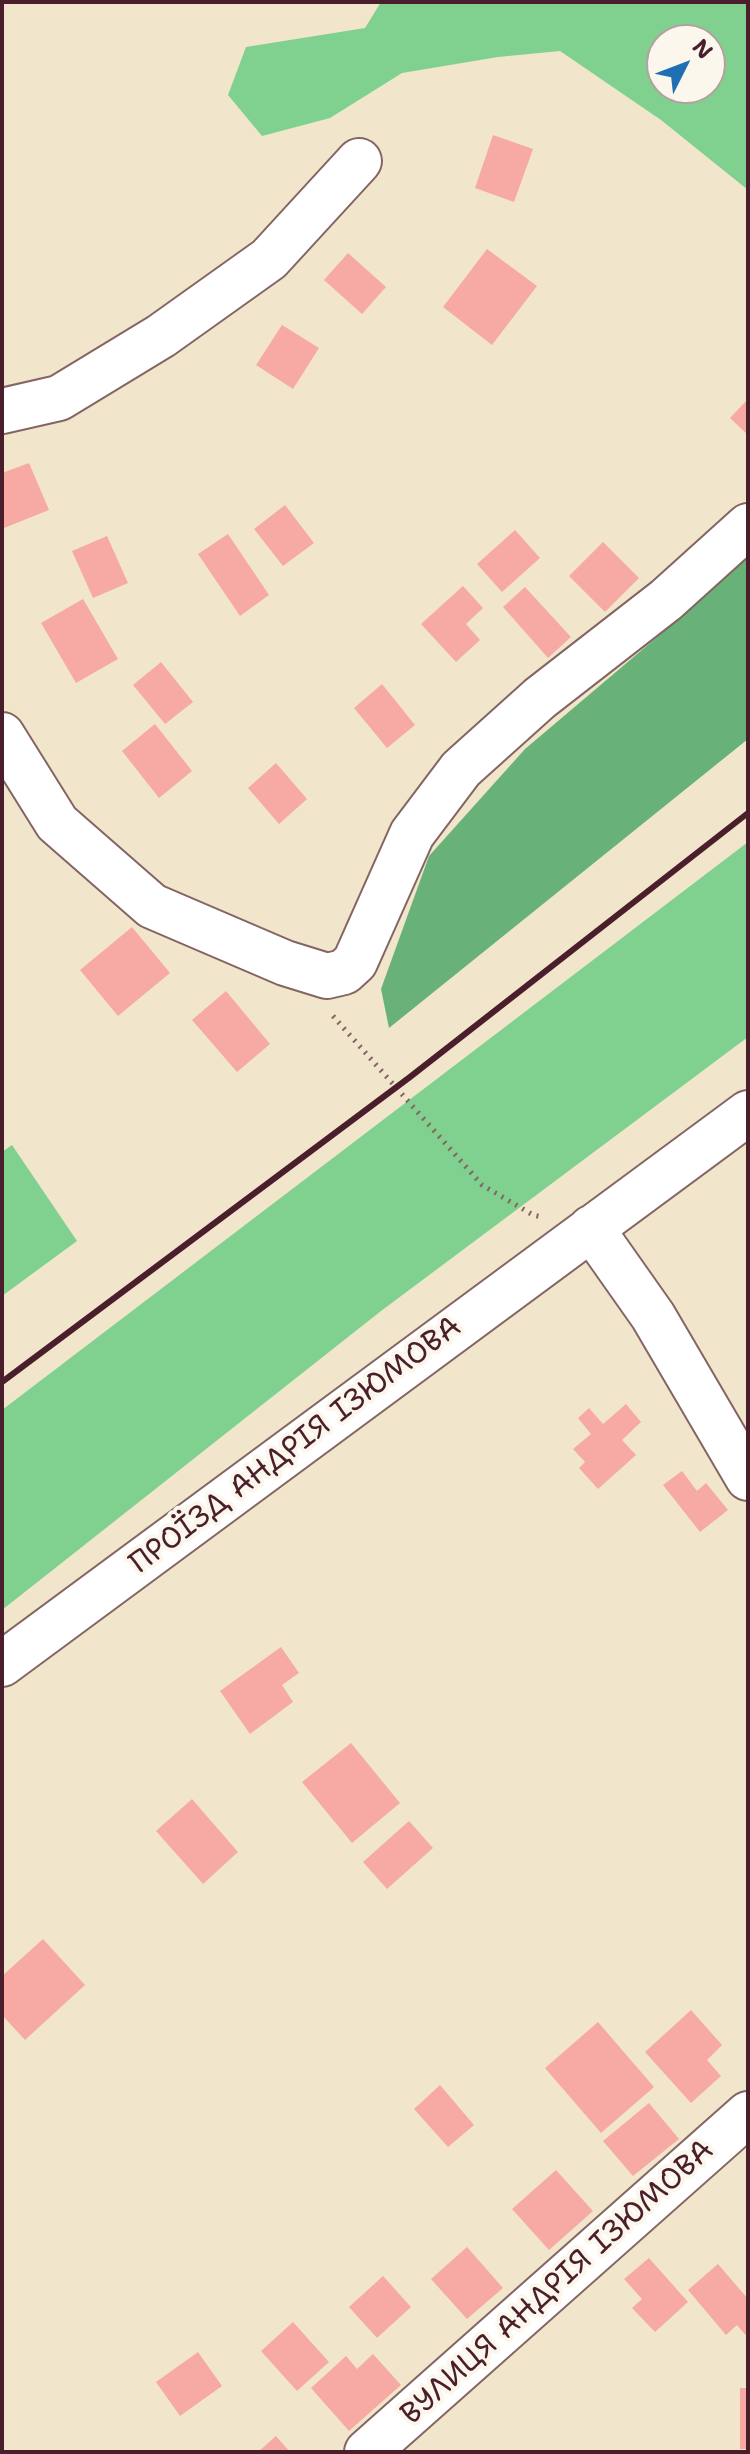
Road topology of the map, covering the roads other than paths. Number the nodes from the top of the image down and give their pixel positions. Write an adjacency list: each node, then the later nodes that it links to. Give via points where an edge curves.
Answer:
1 (359, 161): 2 (street, via 269,259 161,336 59,398)
2 (2, 411)
3 (748, 526): 4 (street, via 461,769 412,834 355,962 344,972 327,976 285,963 152,906 57,823)
4 (2, 735)
5 (748, 1113): 6 (street, ПРОЇЗД АНДРІЯ ІЗЮМОВА)
6 (591, 1228): 7 (street, via 653,1316); 8 (street, ПРОЇЗД АНДРІЯ ІЗЮМОВА)
7 (748, 1478)
8 (2, 1664)
9 (748, 2114): 10 (street, ВУЛИЦЯ АНДРІЯ ІЗЮМОВА)
10 (367, 2452)

